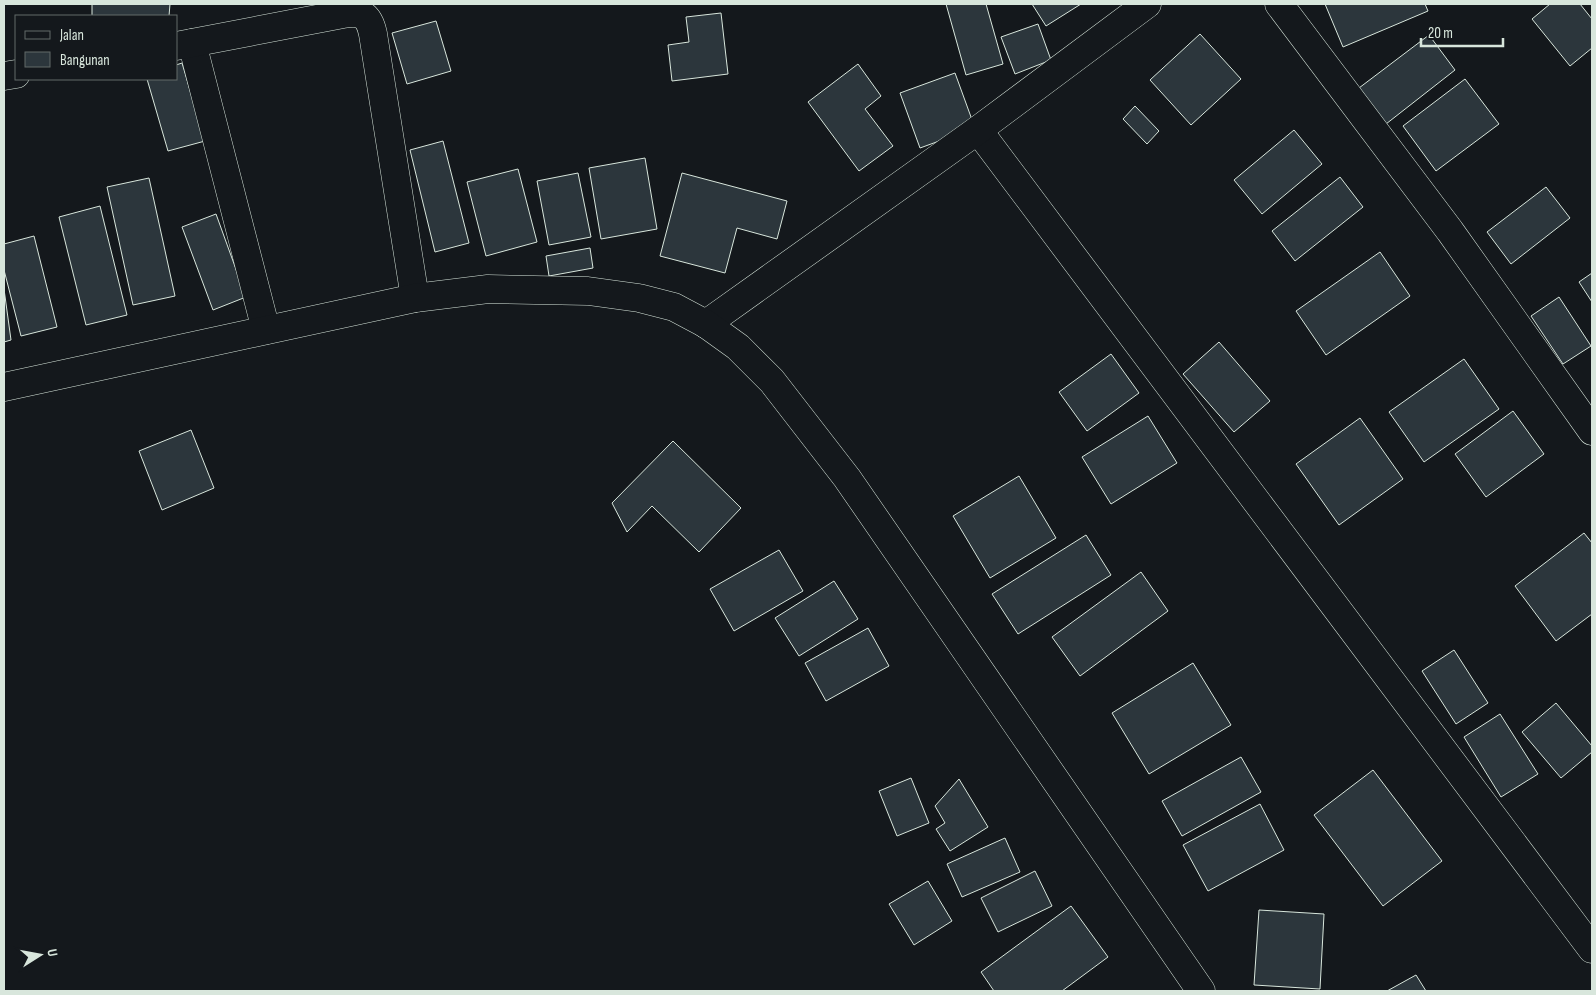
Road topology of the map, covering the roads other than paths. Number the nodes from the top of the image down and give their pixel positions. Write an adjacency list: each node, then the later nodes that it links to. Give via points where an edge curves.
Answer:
1 (1147, 4): 4 (street)
2 (1278, 4): 9 (street, via 1450,230)
3 (184, 44): 5 (street, via 343,14 357,12 365,15 373,34); 7 (street)
4 (978, 130): 6 (street); 10 (street)
5 (415, 298): 6 (street, via 488,289 588,291 674,307); 7 (street)
6 (706, 324): 11 (street, via 772,380 847,478)
7 (266, 330): 8 (street)
8 (4, 387)
9 (1592, 431)
10 (1592, 949)
11 (1201, 991)

